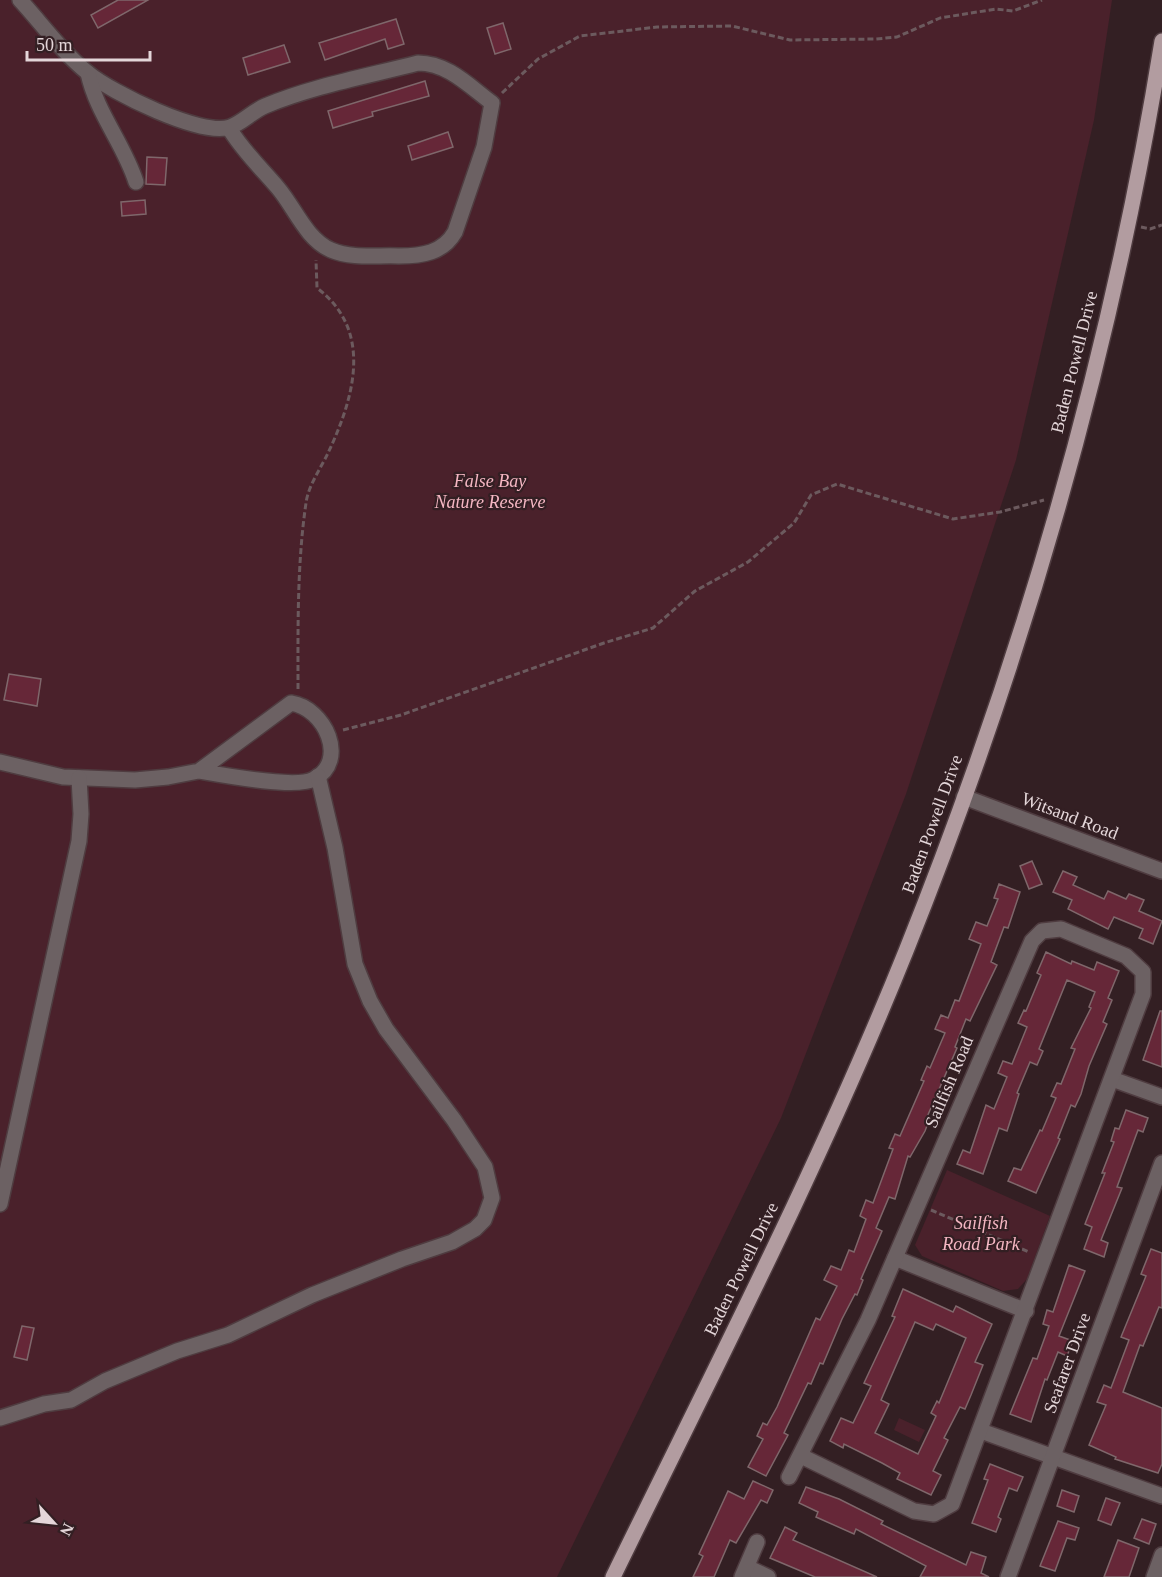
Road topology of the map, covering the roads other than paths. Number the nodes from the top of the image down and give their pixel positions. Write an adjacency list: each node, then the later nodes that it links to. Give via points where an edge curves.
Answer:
1 (20, 0): 3 (street)
2 (1162, 41): 10 (main road, Baden Powell Drive, via 1102,332 1023,624)
3 (88, 73): 4 (street, via 124,95 177,119); 5 (street, via 92,90 120,142)
4 (229, 128): 4 (street, via 264,106 418,63 449,70 492,103 480,162 455,232 446,244 422,255 365,256 332,250 316,240)
5 (136, 183)
6 (0, 762): 9 (street)
7 (199, 771): 8 (street, via 270,781 301,782); 8 (street, via 278,711 297,704 318,717 329,734 329,757); 9 (street, via 135,780)
8 (318, 776): 18 (street, via 355,964 386,1029 485,1167 492,1198 484,1220 452,1242 382,1267 228,1335 177,1351 71,1400)
9 (79, 778): 15 (street, via 81,814 75,860)
10 (964, 797): 11 (street, Witsand Road); 27 (main road, Baden Powell Drive, via 905,953 818,1155)
11 (1162, 871)
12 (1112, 1079): 13 (street); 16 (street, Sailfish Road, via 1143,994 1143,972 1126,956 1061,929 1042,932 1027,950); 17 (street, Sailfish Road)
13 (1162, 1097)
14 (1162, 1163): 20 (street, Seafarer Drive)
15 (0, 1204)
16 (895, 1258): 17 (street); 21 (street, Sailfish Road)
17 (1026, 1311): 19 (street, Sailfish Road)
18 (0, 1418)
19 (981, 1431): 20 (street); 21 (street, Sailfish Road, via 958,1495 952,1504 934,1514 914,1511)
20 (1053, 1455): 23 (street); 29 (street, Seafarer Drive)
21 (801, 1456): 22 (street, Sailfish Road)
22 (789, 1477)
23 (1162, 1496)
24 (758, 1542): 26 (street)
25 (1162, 1554): 30 (street)
26 (745, 1572): 28 (street)
27 (613, 1577)
28 (768, 1577)
29 (1008, 1577)
30 (1154, 1577)

